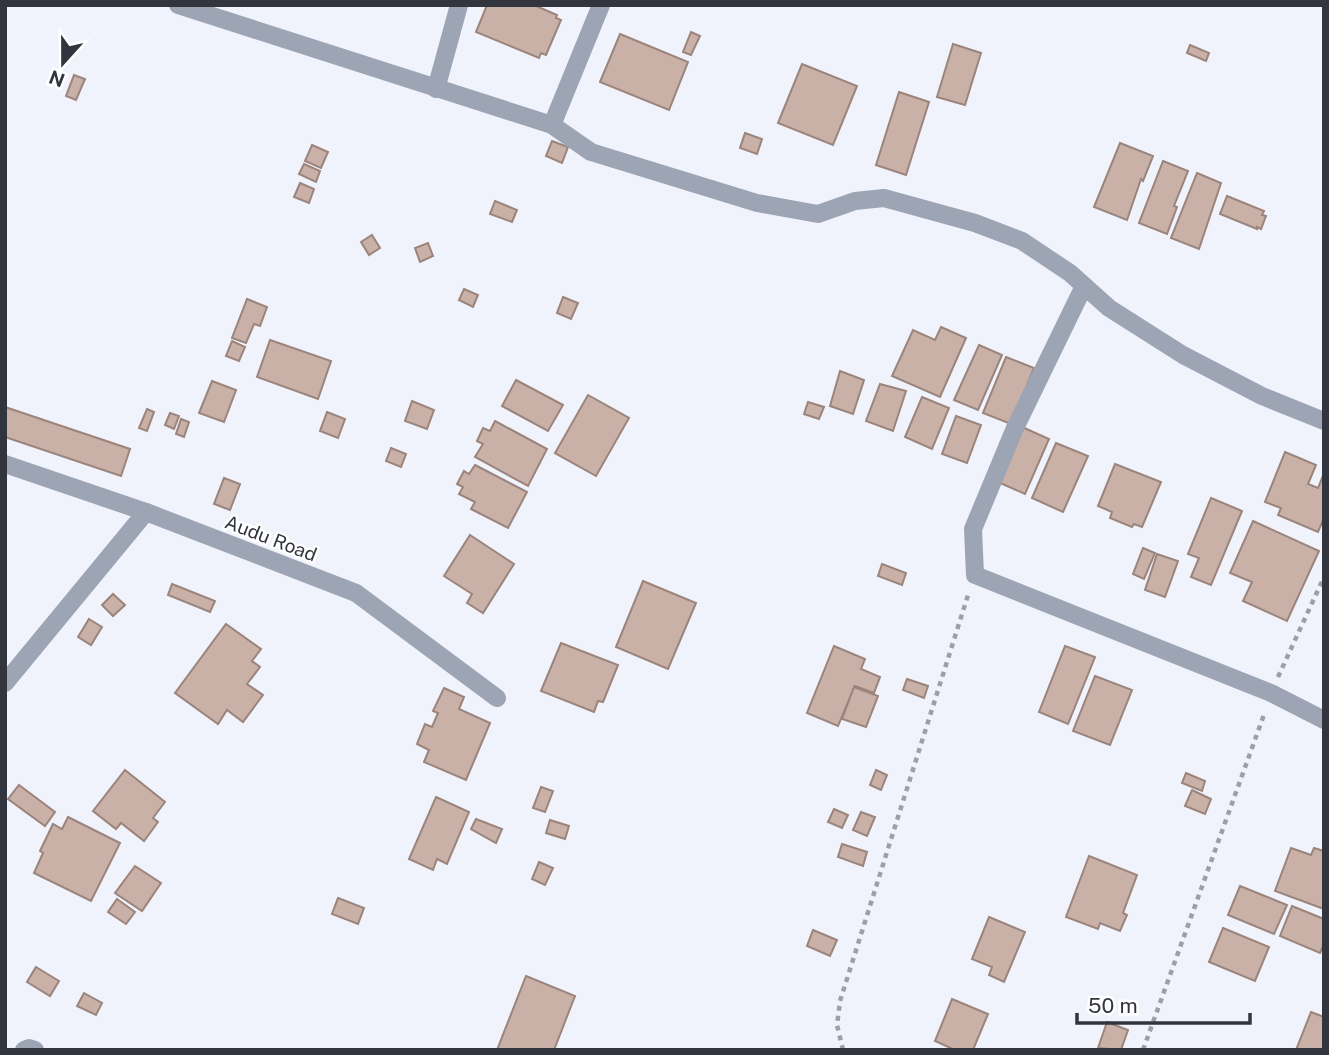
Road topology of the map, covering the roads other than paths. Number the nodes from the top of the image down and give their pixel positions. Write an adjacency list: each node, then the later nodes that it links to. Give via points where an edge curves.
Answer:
1 (178, 5): 4 (street)
2 (459, 5): 4 (street)
3 (601, 5): 5 (street)
4 (436, 89): 5 (street)
5 (552, 125): 6 (street, via 592,152 757,203 818,214 855,201 884,198 975,223 1023,241)
6 (1084, 286): 7 (street, via 1109,308 1182,355); 12 (street, via 972,529 975,575 1271,693)
7 (1324, 421)
8 (5, 464): 9 (street, Audu Road)
9 (146, 512): 10 (street); 11 (street, Audu Road, via 356,593)
10 (5, 684)
11 (497, 698)
12 (1324, 720)
13 (24, 1050): 14 (street)
14 (35, 1050)

